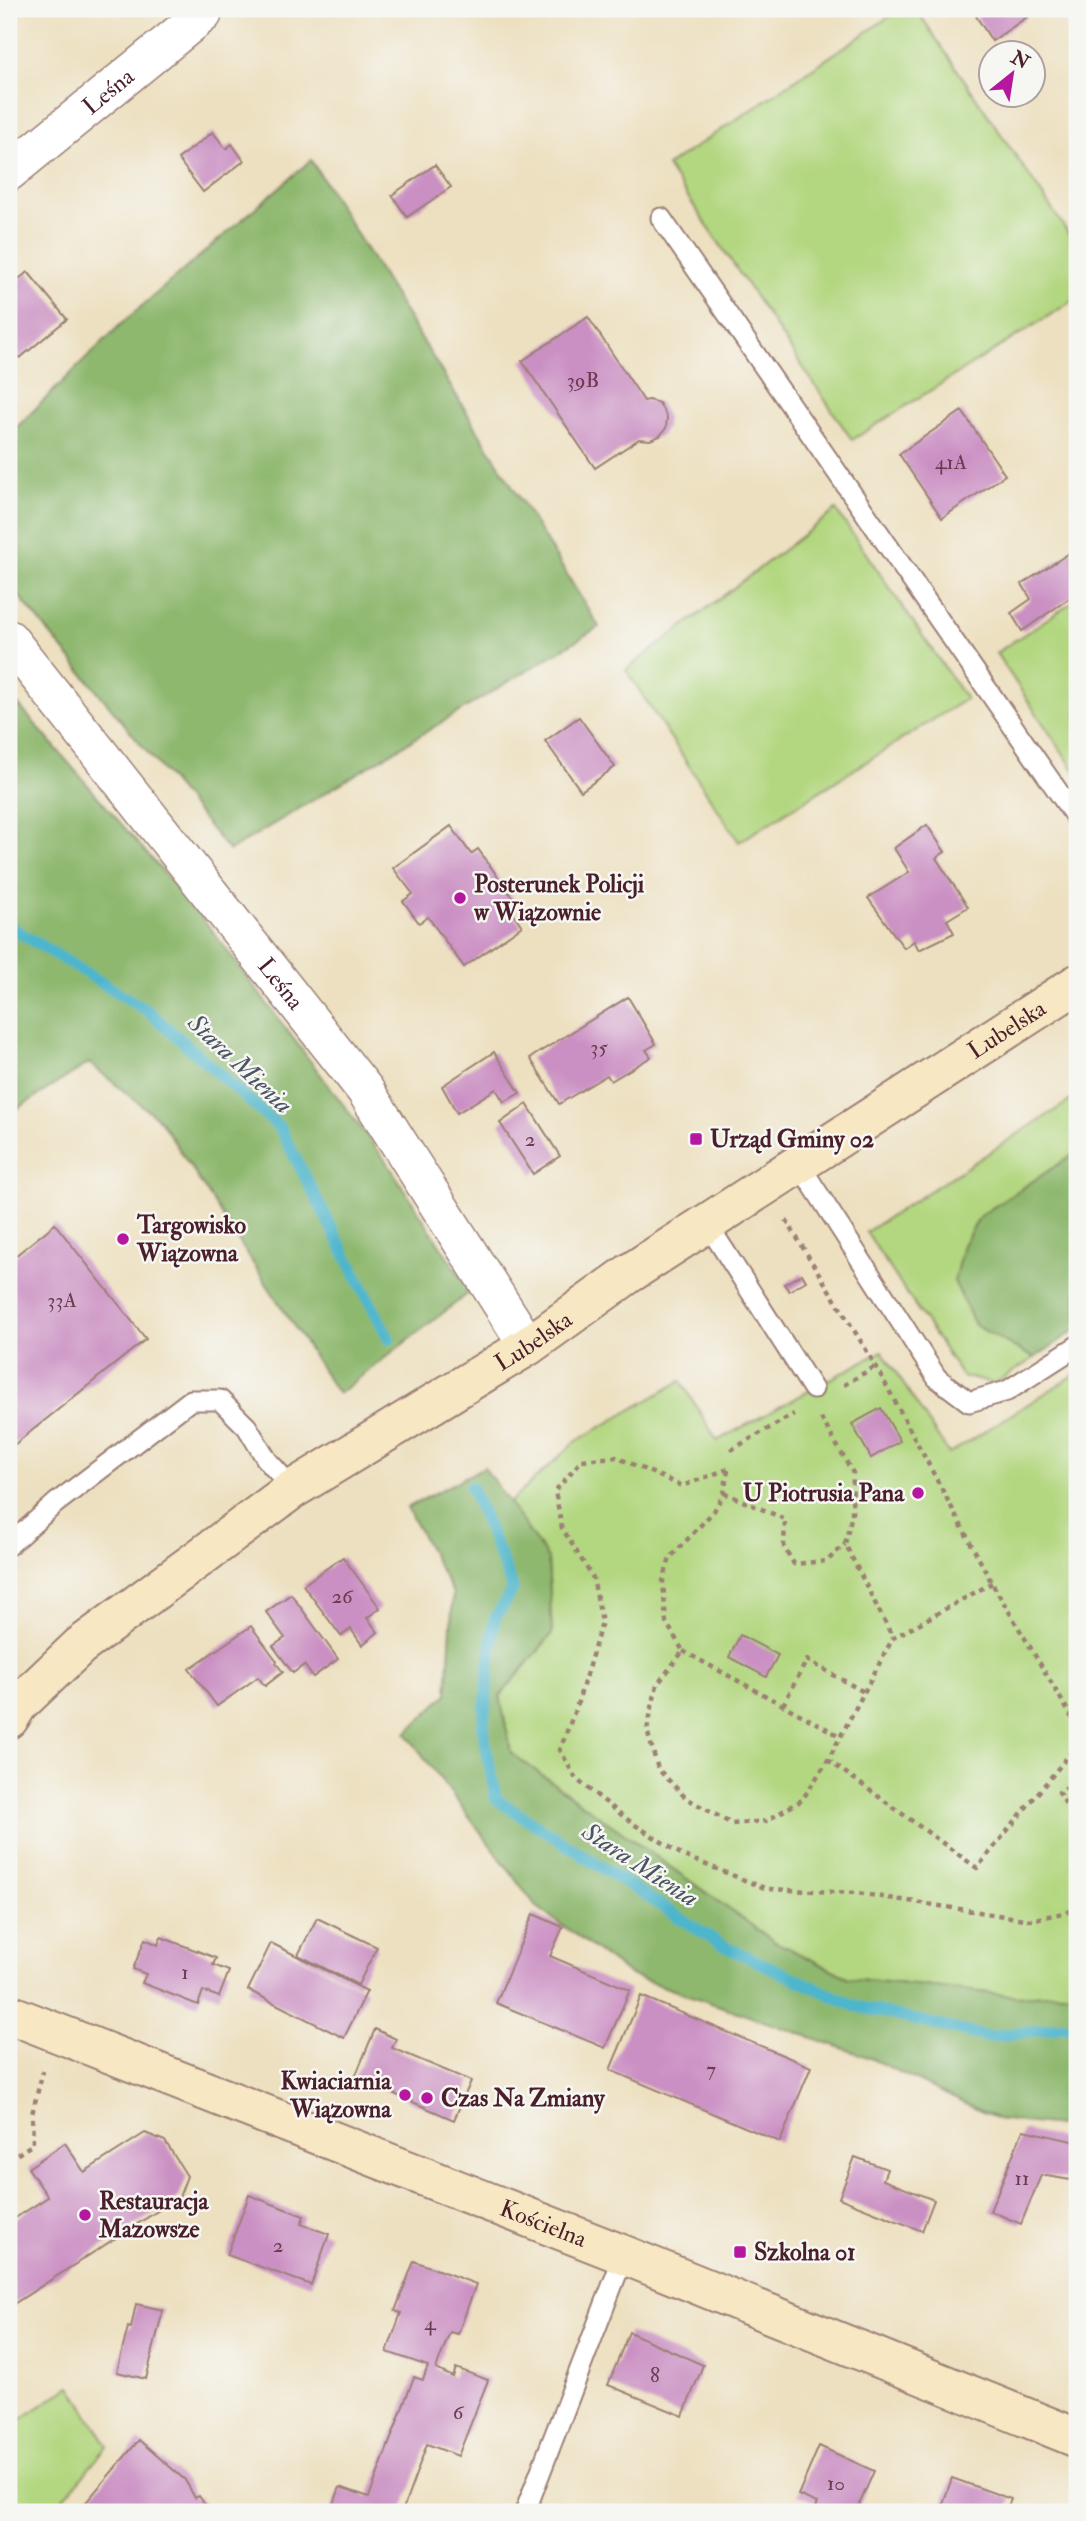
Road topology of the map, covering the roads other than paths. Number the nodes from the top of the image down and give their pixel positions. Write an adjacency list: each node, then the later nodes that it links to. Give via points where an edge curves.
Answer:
1 (204, 9): 2 (street, Leśna)
2 (9, 173)
3 (662, 218): 5 (lane)
4 (9, 639): 9 (street, Leśna, via 365,1090)
5 (1077, 818)
6 (1077, 984): 7 (main road, Lubelska)
7 (799, 1164): 8 (main road, Lubelska); 10 (lane, via 937,1378 970,1402 1007,1391)
8 (708, 1224): 9 (main road, Lubelska); 11 (lane)
9 (528, 1346): 12 (main road, Lubelska)
10 (1077, 1346)
11 (813, 1389)
12 (293, 1489): 13 (lane, via 267,1460 247,1427 220,1400 191,1400 56,1503); 14 (main road, Lubelska, via 80,1646)
13 (9, 1545)
14 (12, 1706)
15 (9, 2014): 16 (main road, Kościelna)
16 (624, 2255): 17 (main road, Kościelna); 18 (lane)
17 (1077, 2438)
18 (525, 2512)

